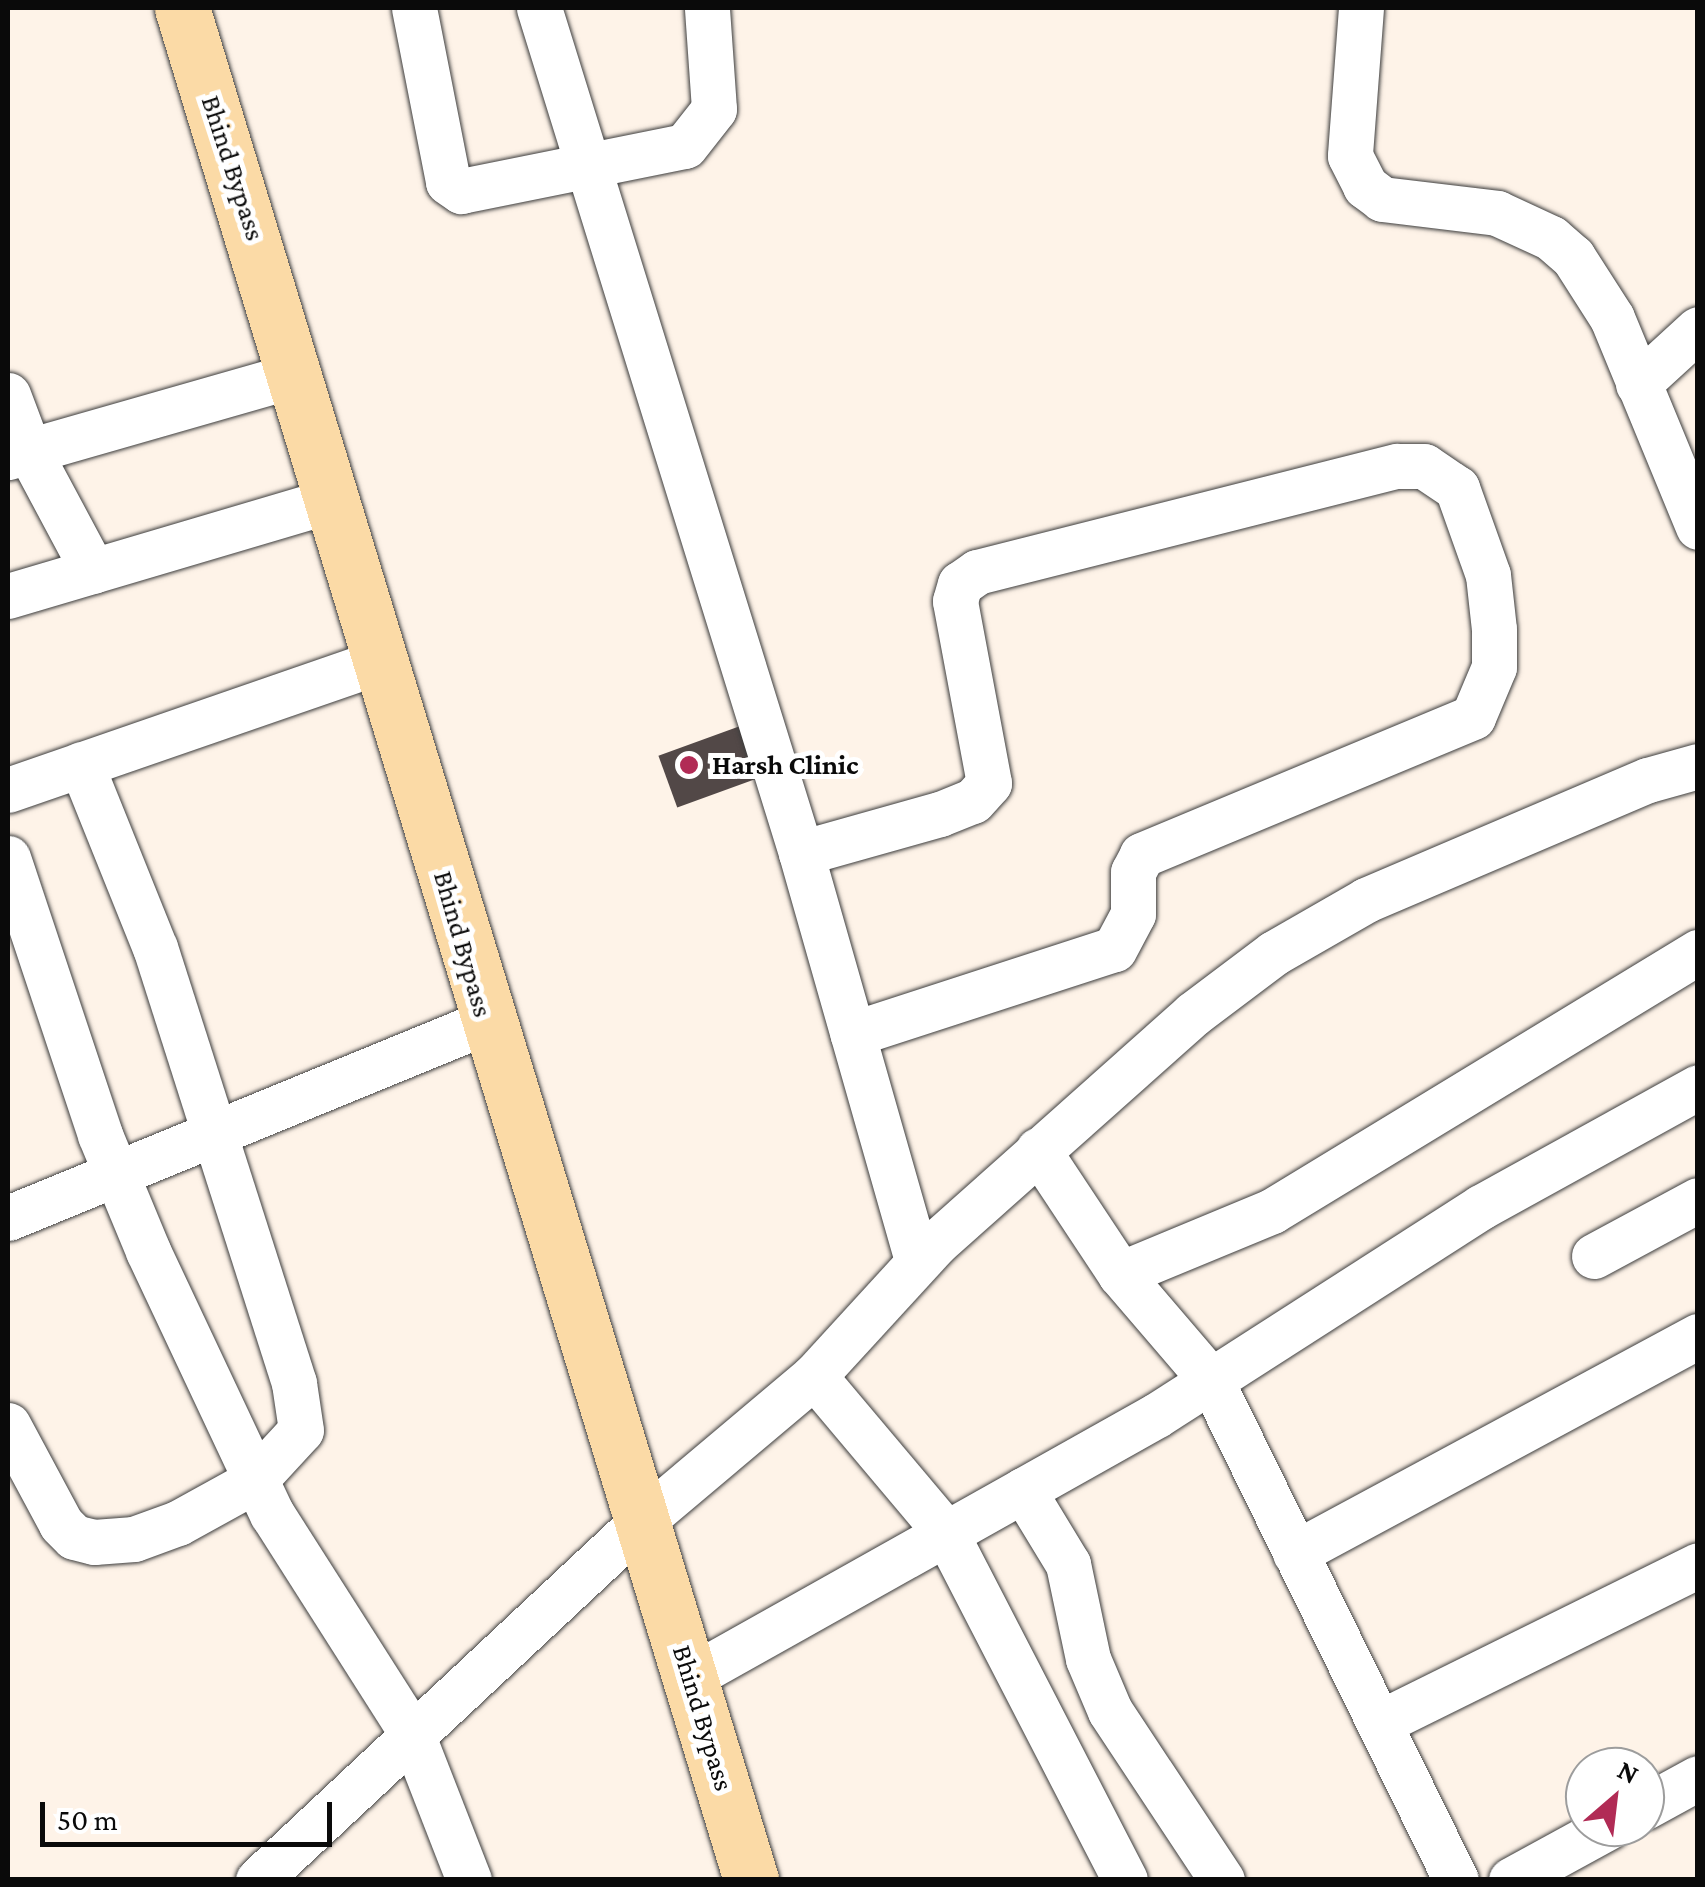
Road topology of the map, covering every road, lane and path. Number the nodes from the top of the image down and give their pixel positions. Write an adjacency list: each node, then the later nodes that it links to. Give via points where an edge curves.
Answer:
1 (182, 8): 8 (street, Bhind Bypass)
2 (414, 8): 6 (street, via 448,182 462,191 483,189)
3 (539, 8): 6 (street)
4 (707, 8): 6 (street, via 716,84 704,130 666,154)
5 (1360, 8): 9 (street, via 1350,156 1365,186 1382,199 1497,212 1551,238 1596,290)
6 (588, 164): 20 (street)
7 (1698, 328): 9 (street)
8 (298, 374): 11 (street); 12 (street, Bhind Bypass)
9 (1638, 384): 13 (street)
10 (8, 394): 11 (street)
11 (18, 454): 14 (street)
12 (333, 500): 14 (street); 16 (street, Bhind Bypass)
13 (1698, 527)
14 (93, 570): 15 (street)
15 (8, 596)
16 (380, 661): 17 (street); 23 (street, Bhind Bypass)
17 (82, 764): 19 (street); 26 (street, via 155,948)
18 (1698, 766): 27 (street, via 1648,780 1340,913 1193,1014)
19 (8, 790)
20 (801, 853): 24 (street); 24 (street, via 940,814 973,801 989,783 955,601 960,584 977,572 1397,466 1424,466 1457,488 1488,576 1494,629 1494,667 1474,717 1142,855 1133,872 1133,914 1114,949)
21 (8, 858): 28 (street)
22 (1698, 952): 33 (street, via 1272,1211)
23 (486, 1022): 26 (street); 40 (street, Bhind Bypass)
24 (852, 1034): 32 (street)
25 (1698, 1087): 36 (street, via 1482,1207)
26 (212, 1132): 28 (street); 38 (street, via 303,1412 302,1430)
27 (1038, 1150): 32 (street); 33 (street)
28 (117, 1174): 30 (street); 38 (street)
29 (1698, 1200): 31 (street)
30 (8, 1218)
31 (1594, 1256)
32 (917, 1261): 35 (street)
33 (1120, 1274): 36 (street)
34 (1698, 1336): 42 (street)
35 (814, 1376): 40 (street); 41 (street)
36 (1210, 1380): 39 (street); 42 (street)
37 (8, 1425): 38 (street, via 61,1524 84,1540 134,1539)
38 (254, 1481): 46 (street, via 294,1556)
39 (1023, 1490): 41 (street); 54 (street, via 1068,1564 1088,1660 1110,1711)
40 (642, 1521): 44 (street, Bhind Bypass); 46 (street)
41 (946, 1533): 44 (street); 50 (street)
42 (1295, 1553): 45 (street)
43 (1698, 1564): 45 (street)
44 (692, 1676): 53 (street, Bhind Bypass)
45 (1379, 1723): 55 (street)
46 (412, 1734): 51 (street); 52 (street)
47 (1698, 1778): 48 (street)
48 (1665, 1796)
49 (1571, 1847): 56 (street)
50 (1120, 1878)
51 (258, 1880)
52 (469, 1880)
53 (751, 1880)
54 (1222, 1880)
55 (1456, 1880)
56 (1511, 1880)

